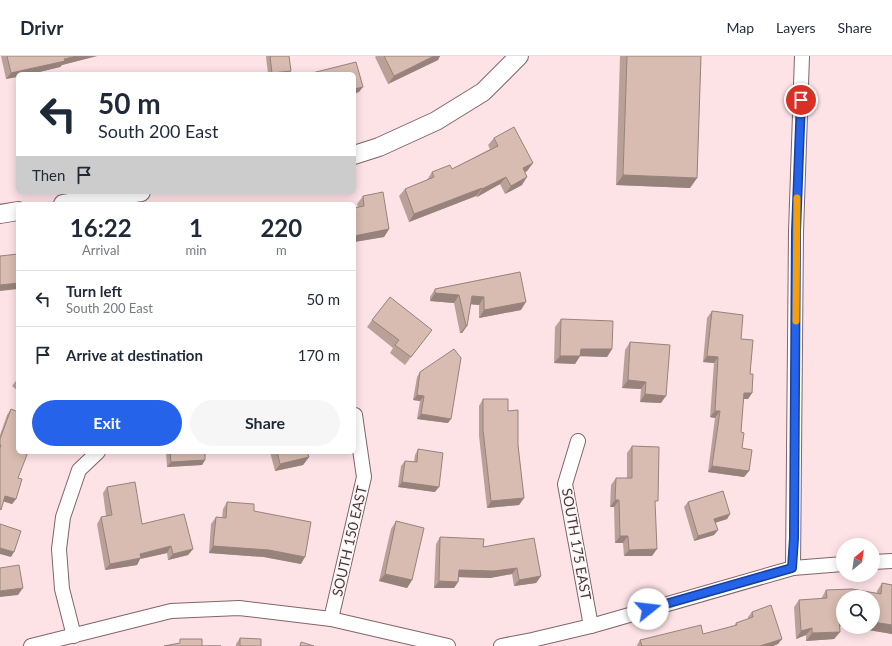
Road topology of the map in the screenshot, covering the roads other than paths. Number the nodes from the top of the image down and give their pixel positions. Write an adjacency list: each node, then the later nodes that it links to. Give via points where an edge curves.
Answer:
1 (519, 56): 3 (street, via 483,92 436,121 379,147)
2 (802, 56): 14 (street, via 796,232)
3 (356, 154)
4 (128, 194): 5 (street)
5 (76, 202)
6 (16, 211): 7 (street)
7 (0, 214)
8 (356, 422): 15 (street, SOUTH 150 EAST, via 364,477)
9 (578, 441): 16 (street, SOUTH 175 EAST, via 565,484)
10 (96, 454): 17 (street, via 79,470 63,517 58,549 62,589)
11 (892, 561): 12 (street)
12 (880, 562)
13 (836, 565): 14 (street)
14 (792, 568): 16 (street)
15 (331, 619): 17 (street, via 239,608 171,611); 19 (street)
16 (591, 626): 20 (street)
17 (74, 636): 18 (street)
18 (31, 646)
19 (448, 646)
20 (501, 646)

